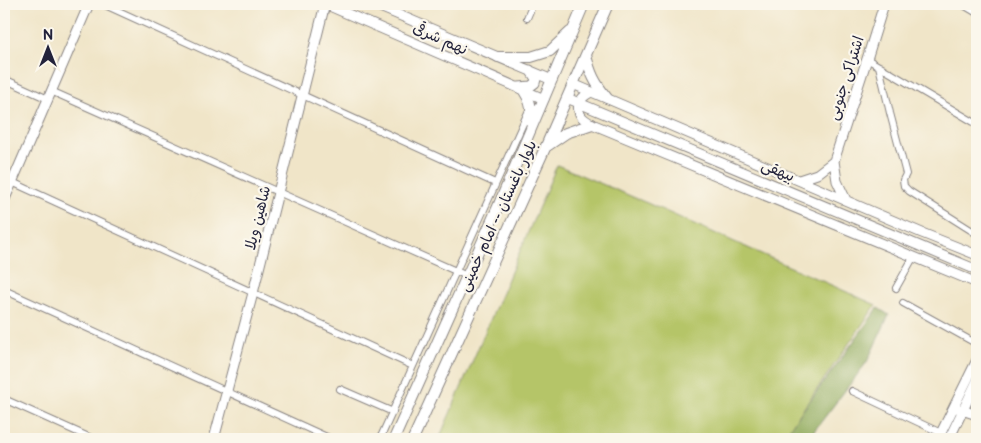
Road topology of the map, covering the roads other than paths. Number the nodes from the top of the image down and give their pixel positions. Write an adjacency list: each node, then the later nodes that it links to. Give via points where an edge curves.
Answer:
1 (87, 4): 23 (main road)
2 (103, 4): 24 (street)
3 (325, 4): 21 (main road, نهم شرقی); 24 (main road, شاهین ویلا)
4 (373, 4): 14 (main road, نهم شرقی)
5 (534, 4): 11 (street)
6 (584, 4): 12 (main road, بلوار باغستان -- امام خمینی)
7 (608, 4): 13 (main road, بلوار باغستان -- امام خمینی)
8 (884, 4): 15 (main road, اشتراکی جنوبی)
9 (962, 4): 10 (street)
10 (977, 13)
11 (527, 18)
12 (575, 28): 14 (main road, via 550,51 531,57); 19 (main road, بلوار باغستان -- امام خمینی)
13 (586, 55): 20 (main road, بلوار باغستان -- امام خمینی); 26 (main road, via 594,80)
14 (498, 57): 17 (main road, نهم شرقی)
15 (867, 58): 16 (street); 34 (main road, اشتراکی جنوبی)
16 (879, 66): 31 (street); 47 (street, via 906,174 904,186)
17 (530, 70): 19 (main road, نهم شرقی); 21 (main road, via 536,78 535,83)
18 (4, 80): 23 (street)
19 (552, 80): 27 (main road, بلوار باغستان -- امام خمینی)
20 (573, 84): 22 (main road, بیهقی); 25 (main road, بلوار باغستان -- امام خمینی)
21 (520, 89): 27 (main road, نهم شرقی); 29 (main road)
22 (592, 92): 26 (main road, بیهقی); 28 (main road)
23 (49, 95): 36 (main road); 39 (street)
24 (303, 95): 37 (street); 39 (main road, شاهین ویلا)
25 (567, 98): 28 (main road, بیهقی); 33 (main road, بلوار باغستان -- امام خمینی)
26 (607, 98): 35 (main road, بیهقی)
27 (544, 99): 32 (main road, بلوار باغستان -- امام خمینی)
28 (580, 102): 30 (main road, via 580,114); 48 (main road, بیهقی)
29 (530, 106): 32 (main road); 37 (street)
30 (592, 124): 33 (main road, via 566,133); 50 (main road, بیهقی)
31 (977, 124)
32 (530, 131): 42 (main road, بلوار باغستان -- امام خمینی)
33 (546, 146): 43 (main road, بلوار باغستان -- امام خمینی)
34 (834, 161): 35 (main road, via 817,174); 40 (main road, اشتراکی جنوبی, via 837,181)
35 (799, 180): 40 (main road, بیهقی)
36 (12, 182): 38 (main road); 57 (street)
37 (495, 183): 52 (street)
38 (6, 191): 41 (main road)
39 (278, 192): 52 (street); 57 (main road, شاهین ویلا)
40 (846, 200): 46 (main road, بیهقی)
41 (4, 201)
42 (497, 209): 43 (main road, via 506,218); 44 (main road, بلوار باغستان -- امام خمینی)
43 (514, 215): 45 (main road, بلوار باغستان -- امام خمینی)
44 (491, 222): 45 (main road, via 503,224); 53 (main road, بلوار باغستان -- امام خمینی)
45 (507, 232): 76 (main road, بلوار باغستان -- امام خمینی)
46 (922, 233): 48 (main road); 49 (main road, بیهقی)
47 (977, 234)
48 (917, 245): 51 (main road, بیهقی)
49 (977, 255)
50 (914, 256): 54 (main road, بیهقی); 55 (street)
51 (977, 270)
52 (456, 271): 53 (street); 61 (street)
53 (468, 276): 75 (main road, بلوار باغستان -- امام خمینی)
54 (977, 283)
55 (896, 288)
56 (4, 290): 65 (street)
57 (253, 293): 61 (street); 65 (main road, شاهین ویلا)
58 (903, 303): 59 (street)
59 (977, 344)
60 (977, 360): 67 (main road)
61 (413, 366): 68 (street)
62 (977, 381): 67 (main road)
63 (340, 389): 68 (street)
64 (852, 391): 70 (street)
65 (226, 392): 72 (main road, شاهین ویلا); 73 (street)
66 (4, 399): 71 (street)
67 (959, 408): 69 (main road); 70 (main road)
68 (392, 412): 74 (street)
69 (977, 415)
70 (943, 437)
71 (93, 439)
72 (214, 439)
73 (330, 439)
74 (380, 439)
75 (394, 439)
76 (414, 439)

